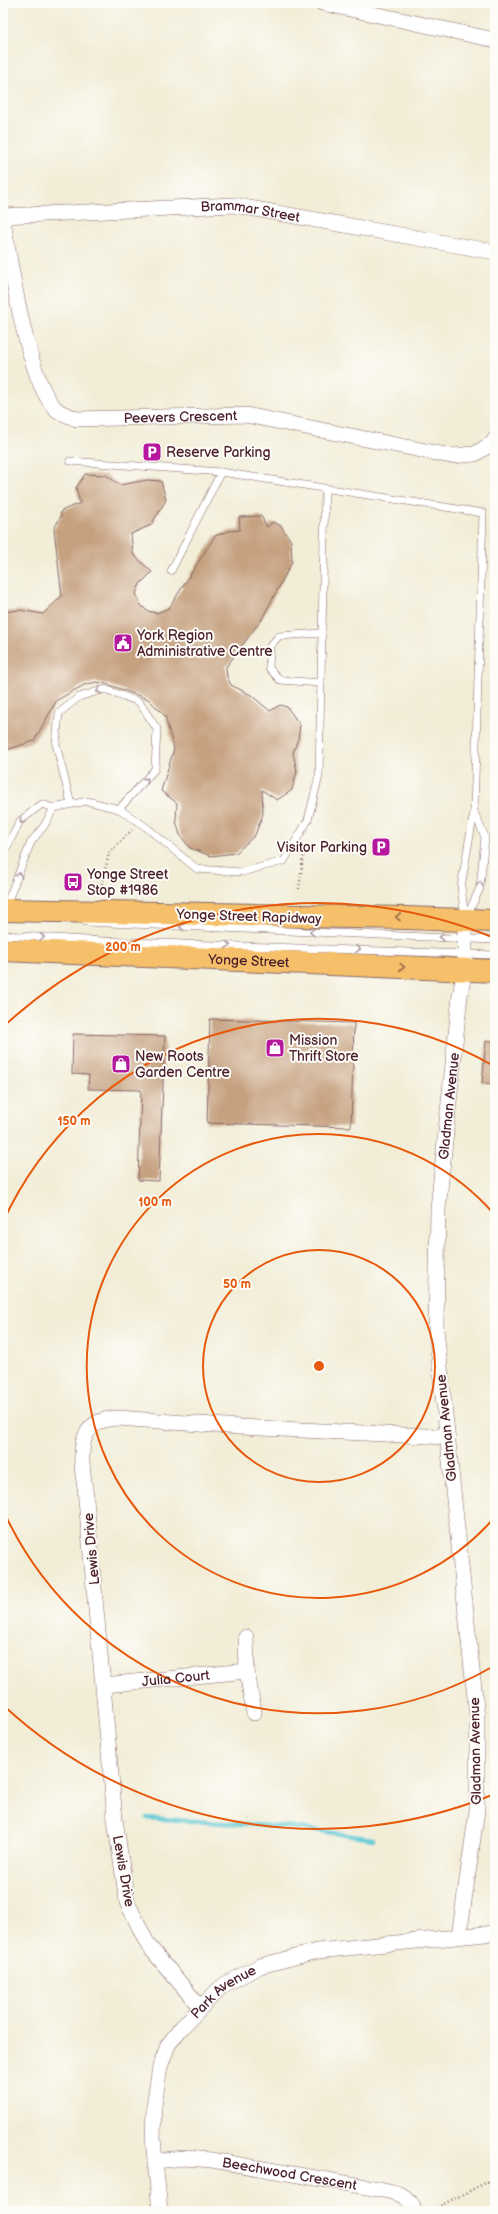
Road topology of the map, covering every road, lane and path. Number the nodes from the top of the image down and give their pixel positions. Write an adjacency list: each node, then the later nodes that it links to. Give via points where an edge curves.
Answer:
1 (322, 3): 2 (street)
2 (495, 40)
3 (3, 216): 5 (street, Brammar Street, via 233,205)
4 (3, 221): 6 (street, Peevers Crescent, via 18,303 35,371 57,410 77,419 246,415 451,456 475,454)
5 (495, 252)
6 (495, 439)
7 (70, 461): 8 (lane)
8 (221, 472): 9 (lane); 10 (lane)
9 (325, 489): 11 (lane); 16 (lane, via 482,513)
10 (171, 571)
11 (322, 633): 12 (lane); 12 (lane, via 279,636 270,646 269,668 280,680)
12 (321, 682): 17 (lane, via 318,776)
13 (71, 804): 14 (lane); 15 (lane, via 87,801); 15 (lane, one-way to 13, via 155,769 157,729 139,702 105,689 79,697 59,713 56,744)
14 (54, 808): 19 (lane, one-way to 19, via 42,804 20,821); 22 (lane, one-way to 14, via 31,842)
15 (120, 809): 18 (lane)
16 (474, 812): 27 (lane, via 461,887); 27 (lane, one-way to 16, via 480,888 485,837)
17 (308, 820): 18 (lane, via 284,861 242,872 197,869); 21 (path)
18 (140, 822): 20 (path, via 109,853)
19 (3, 855)
20 (101, 888)
21 (299, 889)
22 (3, 909): 27 (main road, Yonge Street, one-way to 22)
23 (495, 921): 27 (main road, Yonge Street)
24 (74, 922): 27 (lane, Yonge Street Rapidway, one-way to 24)
25 (3, 935): 27 (lane, Yonge Street Rapidway, one-way to 27, via 103,940)
26 (495, 940): 27 (lane, Yonge Street Rapidway)
27 (465, 945): 28 (main road, Yonge Street, one-way to 27); 29 (lane, Yonge Street Rapidway); 30 (main road, Yonge Street); 31 (street, Gladman Avenue, via 438,1209 436,1330)
28 (3, 950)
29 (495, 955)
30 (495, 971)
31 (447, 1437): 34 (street, Lewis Drive, via 240,1427 124,1418 109,1418 93,1424 86,1432 80,1459); 37 (street, Gladman Avenue, via 477,1725 477,1810)
32 (246, 1637): 33 (street)
33 (247, 1671): 34 (street, Julia Court); 35 (street)
34 (104, 1685): 38 (street, Lewis Drive, via 116,1819 127,1902 148,1945)
35 (254, 1713)
36 (495, 1933): 37 (street, Park Avenue)
37 (459, 1936): 38 (street, Park Avenue, via 318,1951 288,1958 260,1966 222,1986)
38 (200, 2007): 39 (street, Park Avenue, via 168,2045 160,2067 154,2106)
39 (155, 2161): 41 (street, Park Avenue); 42 (street, Beechwood Crescent, via 184,2158 212,2160 379,2189 402,2194 413,2206)
40 (495, 2178): 43 (path)
41 (160, 2211)
42 (414, 2211)
43 (430, 2211)

